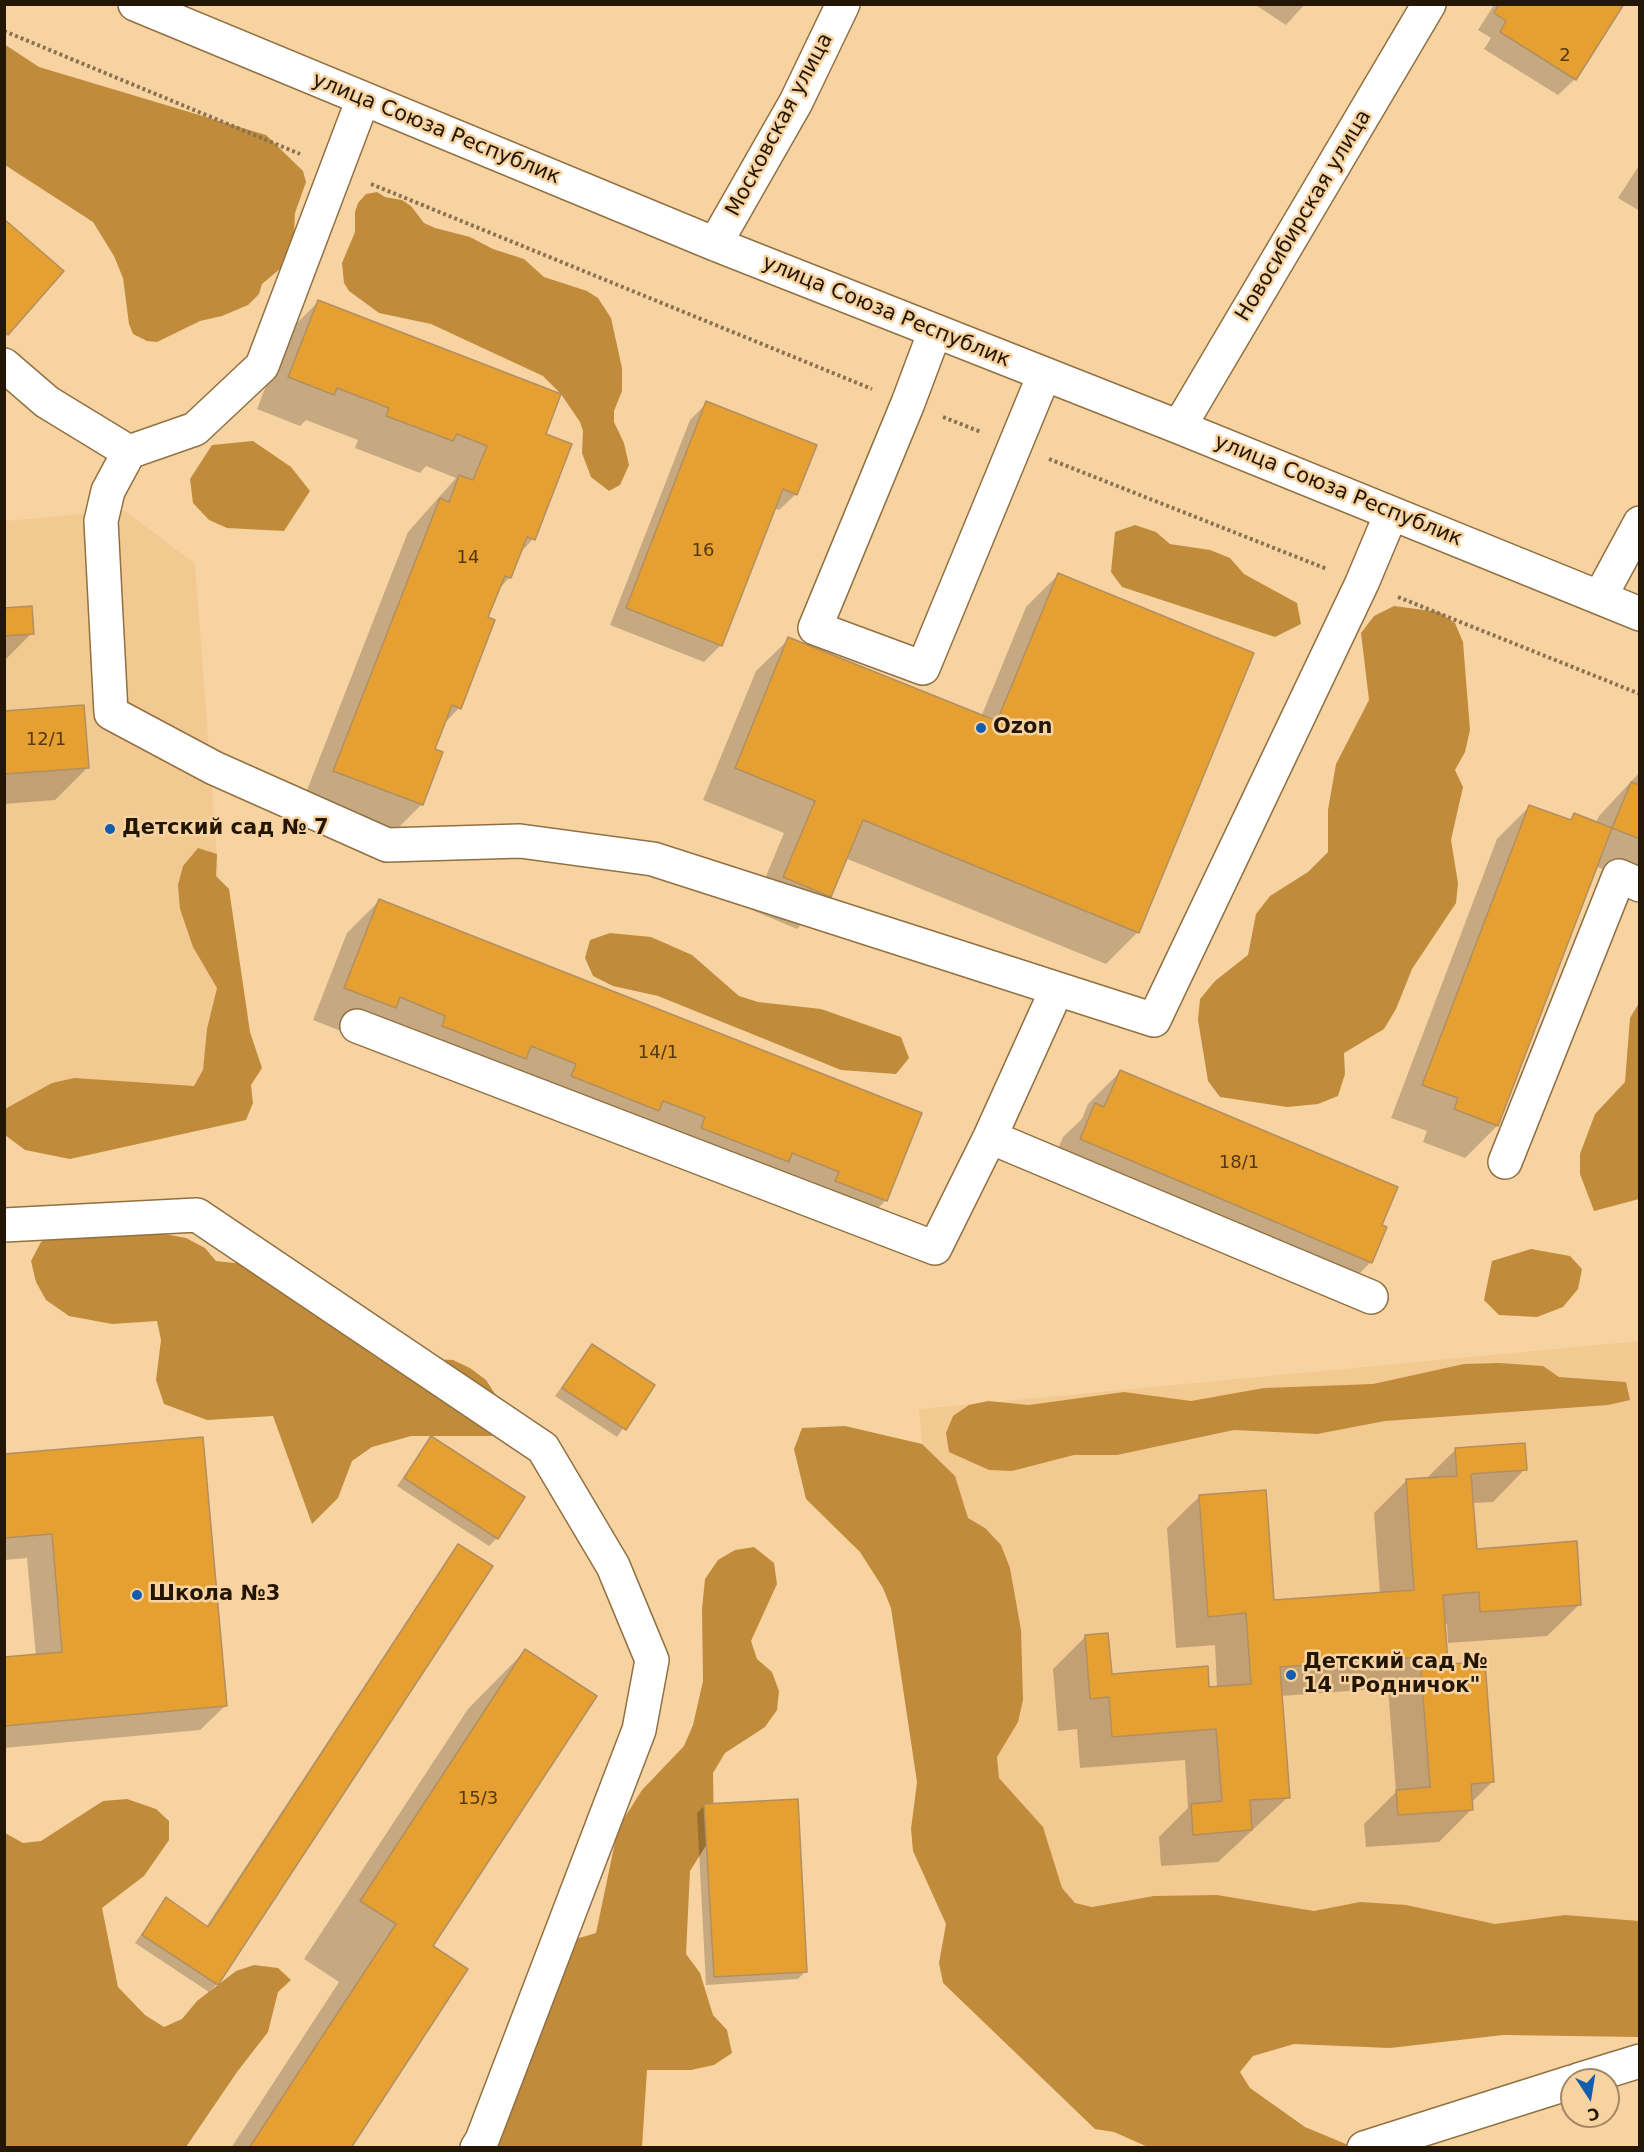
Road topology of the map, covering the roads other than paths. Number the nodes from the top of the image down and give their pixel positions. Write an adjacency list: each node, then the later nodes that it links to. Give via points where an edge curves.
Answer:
1 (135, 4): 4 (street, улица Союза Республик)
2 (843, 4): 5 (street, Московская улица, via 796,102)
3 (1429, 4): 9 (street, Новосибирская улица)
4 (363, 99): 5 (street, улица Союза Республик); 10 (street, via 261,366 195,429)
5 (716, 244): 6 (street, улица Союза Республик)
6 (935, 331): 8 (street, улица Союза Республик); 8 (street, via 815,628 923,668)
7 (4, 365): 10 (street, via 47,402)
8 (1044, 375): 9 (street, улица Союза Республик)
9 (1179, 427): 11 (street, улица Союза Республик)
10 (129, 452): 16 (street, via 108,490 101,521 111,714 214,768 387,845 520,841 653,859)
11 (1391, 514): 13 (street, улица Союза Республик); 16 (street, via 1362,583 1154,1020)
12 (1640, 523): 13 (street)
13 (1600, 597): 14 (street, улица Союза Республик)
14 (1640, 614)
15 (1640, 885): 19 (street, via 1619,876)
16 (1057, 989): 18 (street)
17 (357, 1026): 18 (street, via 935,1248)
18 (990, 1137): 21 (street)
19 (1505, 1162)
20 (4, 1225): 25 (street, via 197,1215 543,1448 614,1566 652,1660 639,1730)
21 (1371, 1297)
22 (1640, 2061): 23 (street)
23 (1617, 2068)
24 (1560, 2086): 26 (street)
25 (477, 2148)
26 (1364, 2148)

